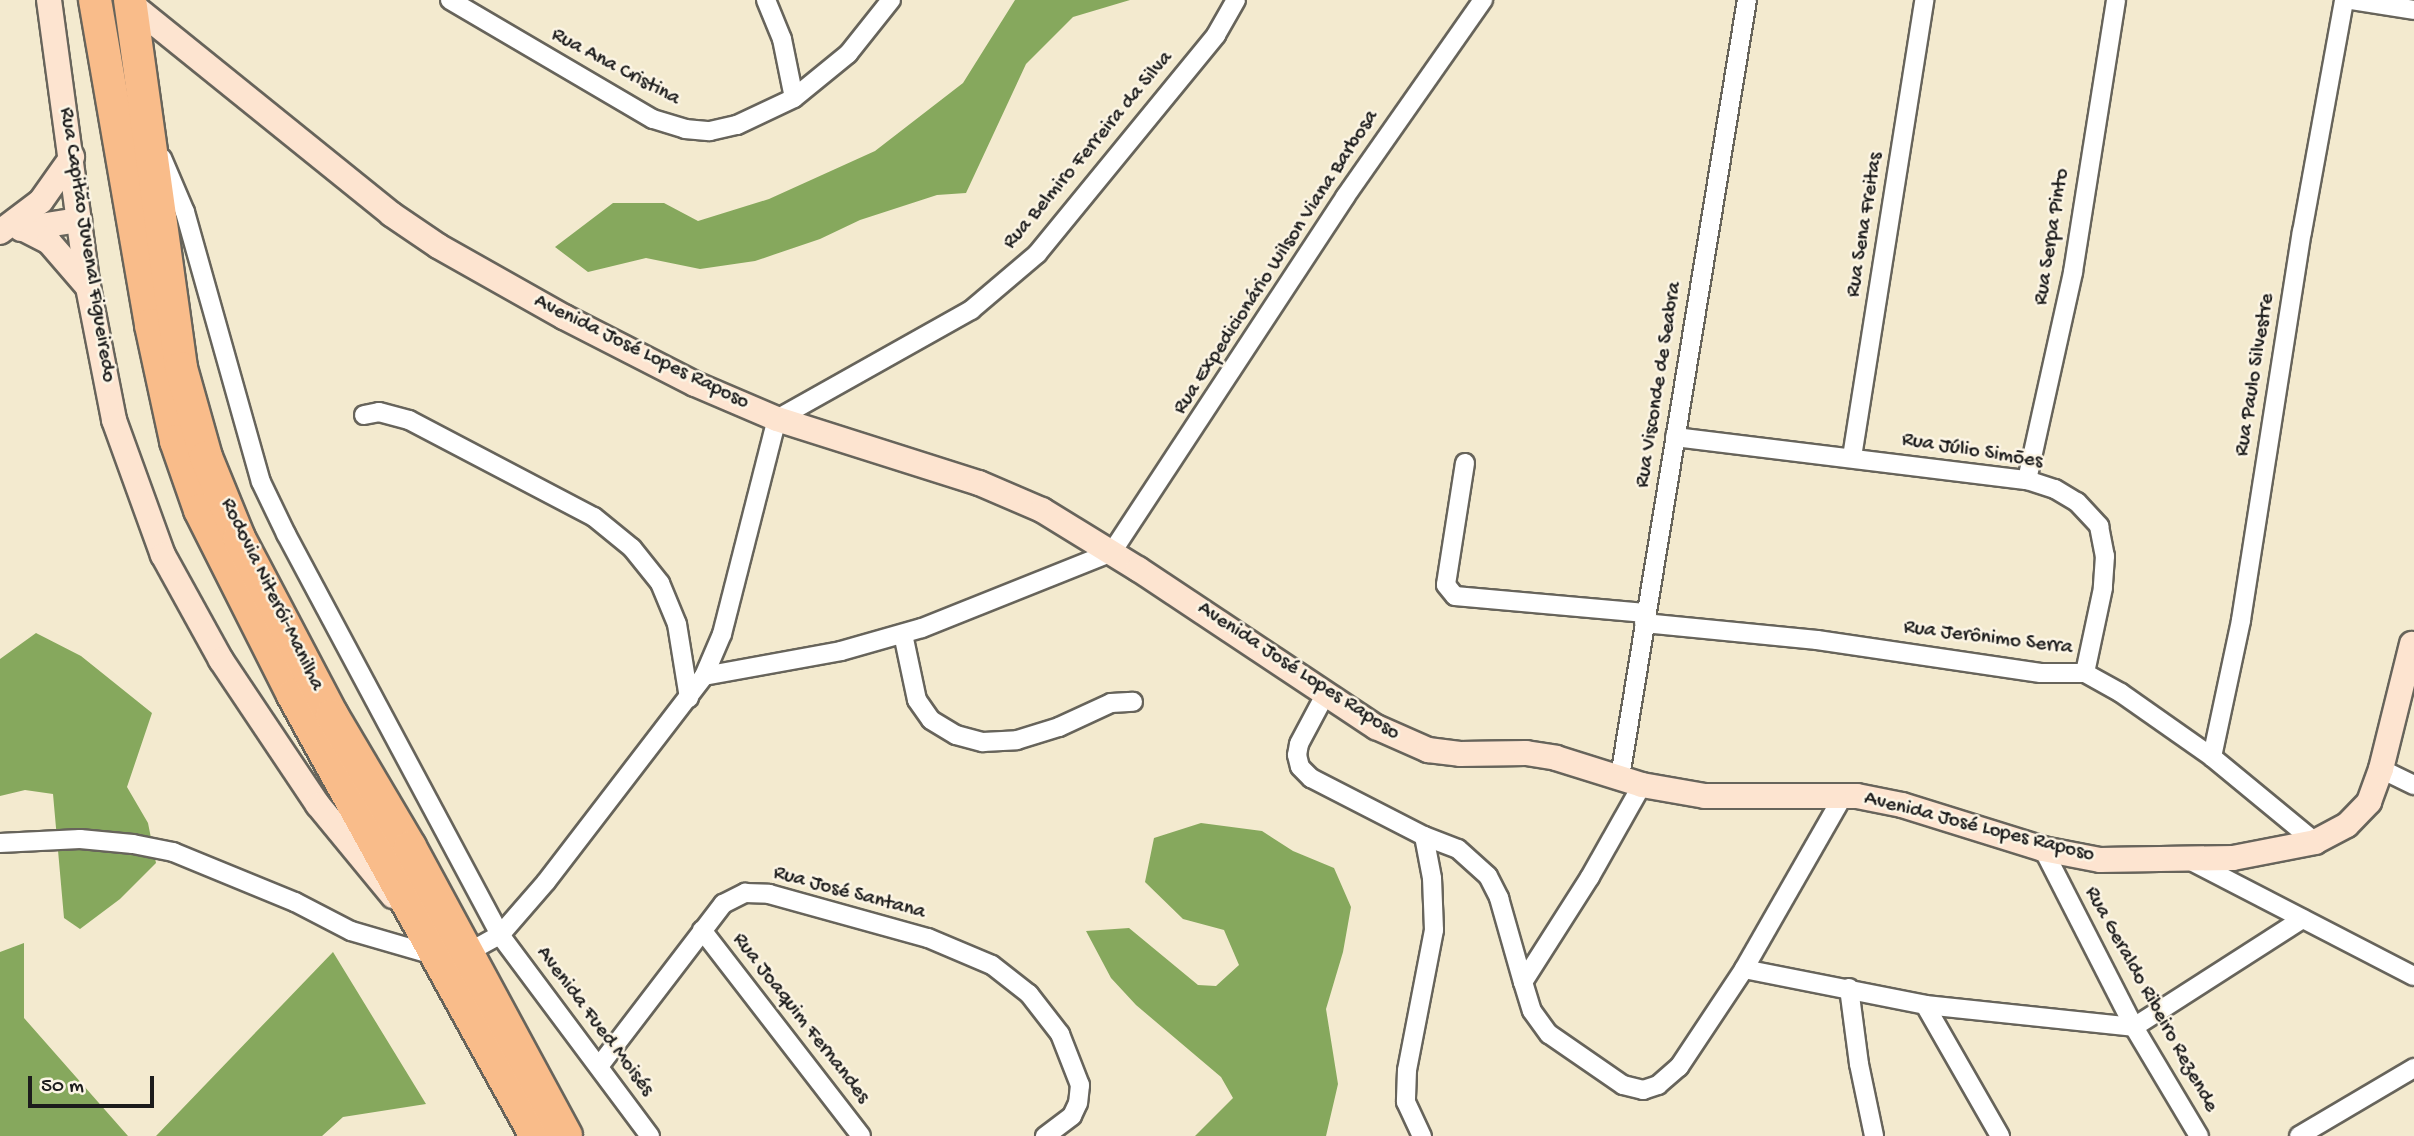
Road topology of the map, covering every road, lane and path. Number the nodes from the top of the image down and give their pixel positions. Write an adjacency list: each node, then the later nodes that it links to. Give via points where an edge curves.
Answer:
1 (49, 0): 19 (street, Rua Capitão Juvenal Figueiredo)
2 (95, 0): 51 (highway, Rodovia Niterói-Manilha, via 154,338 176,442 200,510 293,695)
3 (450, 0): 17 (street, Rua Ana Cristina, via 653,119 685,129 710,131 737,125)
4 (766, 0): 17 (street, via 782,39)
5 (891, 0): 17 (street, Rua Ana Cristina, via 848,54)
6 (1236, 0): 24 (street, Rua Belmiro Ferreira da Silva, via 1216,35 1037,254 971,310)
7 (1483, 0): 29 (street, Rua Expedicionário Wilson Viana Barbosa, via 1345,197)
8 (1747, 0): 25 (street, Rua Visconde de Seabra)
9 (1924, 0): 26 (street, Rua Sena Freitas)
10 (2116, 0): 28 (street, Rua Serpa Pinto, via 2073,272)
11 (2344, 0): 38 (street, Rua Paulo Silvestre, via 2241,620)
12 (2351, 0): 14 (street)
13 (131, 2): 15 (street, Avenida José Lopes Raposo); 16 (highway, Rodovia Niterói-Manilha)
14 (2414, 10)
15 (184, 47): 16 (street, via 160,51); 24 (street, Avenida José Lopes Raposo, via 391,214 438,246 695,384)
16 (139, 64): 18 (highway, Rodovia Niterói-Manilha)
17 (794, 98)
18 (145, 117): 50 (street, Avenida Fued Moisés, via 185,212 261,482); 51 (highway, Rodovia Niterói-Manilha, via 181,368 206,457 239,538 331,715 410,847)
19 (72, 157): 20 (street, Rua Capitão Juvenal Figueiredo); 21 (street, via 41,201)
20 (79, 220): 21 (street); 22 (street, Rua Capitão Juvenal Figueiredo)
21 (8, 231): 22 (street, via 49,242)
22 (89, 287): 51 (street, Rua Capitão Juvenal Figueiredo, via 114,420 163,555 221,660 318,805)
23 (364, 415): 36 (street, via 379,412 409,420 594,517 632,548 660,583 677,624)
24 (777, 419): 29 (street, Avenida José Lopes Raposo, via 979,483 1042,510); 34 (street, via 722,634)
25 (1675, 437): 26 (street, Rua Júlio Simões); 30 (street, Rua Visconde de Seabra)
26 (1852, 457): 28 (street, Rua Júlio Simões)
27 (1465, 463): 30 (street, Rua Jerônimo Serra, via 1446,585 1455,596)
28 (2027, 480): 33 (street, Rua Júlio Simões, via 2077,502 2099,526 2105,556 2103,588)
29 (1112, 552): 31 (street); 35 (street, Avenida José Lopes Raposo)
30 (1644, 618): 33 (street, Rua Jerônimo Serra, via 2041,673); 40 (street, Rua Visconde de Seabra)
31 (902, 634): 34 (street, via 841,651); 37 (street, via 917,700 931,720 956,735 983,742 1017,740 1111,703)
32 (2413, 639): 39 (street, Avenida José Lopes Raposo)
33 (2085, 673): 38 (street, Rua Jerônimo Serra)
34 (704, 676): 36 (street)
35 (1325, 695): 40 (street, Avenida José Lopes Raposo, via 1376,727 1428,750 1526,753); 43 (street, via 1299,744 1300,767 1311,778)
36 (689, 698): 50 (street)
37 (1132, 702)
38 (2212, 757): 44 (street, Rua Jerônimo Serra)
39 (2381, 769): 41 (street); 44 (street, Avenida José Lopes Raposo, via 2369,802 2347,825)
40 (1631, 781): 42 (street, Avenida José Lopes Raposo, via 1705,796); 54 (street, via 1590,877)
41 (2414, 785)
42 (1843, 796): 46 (street, Avenida José Lopes Raposo, via 1902,805); 52 (street)
43 (1424, 836): 54 (street, via 1458,849 1488,876 1499,898); 65 (street, via 1432,878 1434,930 1407,1070 1406,1102)
44 (2315, 842): 47 (street, Avenida José Lopes Raposo, via 2233,858)
45 (0, 844): 51 (street, via 80,839 173,852 295,902 351,931)
46 (2043, 849): 47 (street, Avenida José Lopes Raposo, via 2100,860); 57 (street, Rua Geraldo Ribeiro Rezende)
47 (2189, 860): 48 (street)
48 (2302, 919): 53 (street); 57 (street)
49 (702, 930): 58 (street, Rua José Santana); 63 (street, Rua Joaquim Fernandes); 64 (street, Rua José Santana, via 723,904 745,893 769,894 928,938 992,965 1029,994 1060,1034 1080,1085 1072,1116)
50 (500, 935): 51 (street); 58 (street, Avenida Fued Moisés)
51 (445, 951): 60 (highway, Rodovia Niterói-Manilha); 61 (highway, Rodovia Niterói-Manilha)
52 (1744, 969): 54 (street, via 1679,1067 1658,1085 1643,1090 1623,1085 1549,1034 1531,1011); 55 (street)
53 (2414, 975)
54 (1523, 982)
55 (1849, 988): 56 (street); 66 (street)
56 (1925, 1005): 57 (street); 67 (street)
57 (2134, 1027): 68 (street, Rua Geraldo Ribeiro Rezende)
58 (600, 1065): 62 (street, Avenida Fued Moisés)
59 (2414, 1068): 69 (street)
60 (537, 1136)
61 (566, 1136)
62 (650, 1136)
63 (862, 1136)
64 (1045, 1136)
65 (1422, 1136)
66 (1874, 1136)
67 (2000, 1136)
68 (2199, 1136)
69 (2299, 1136)

